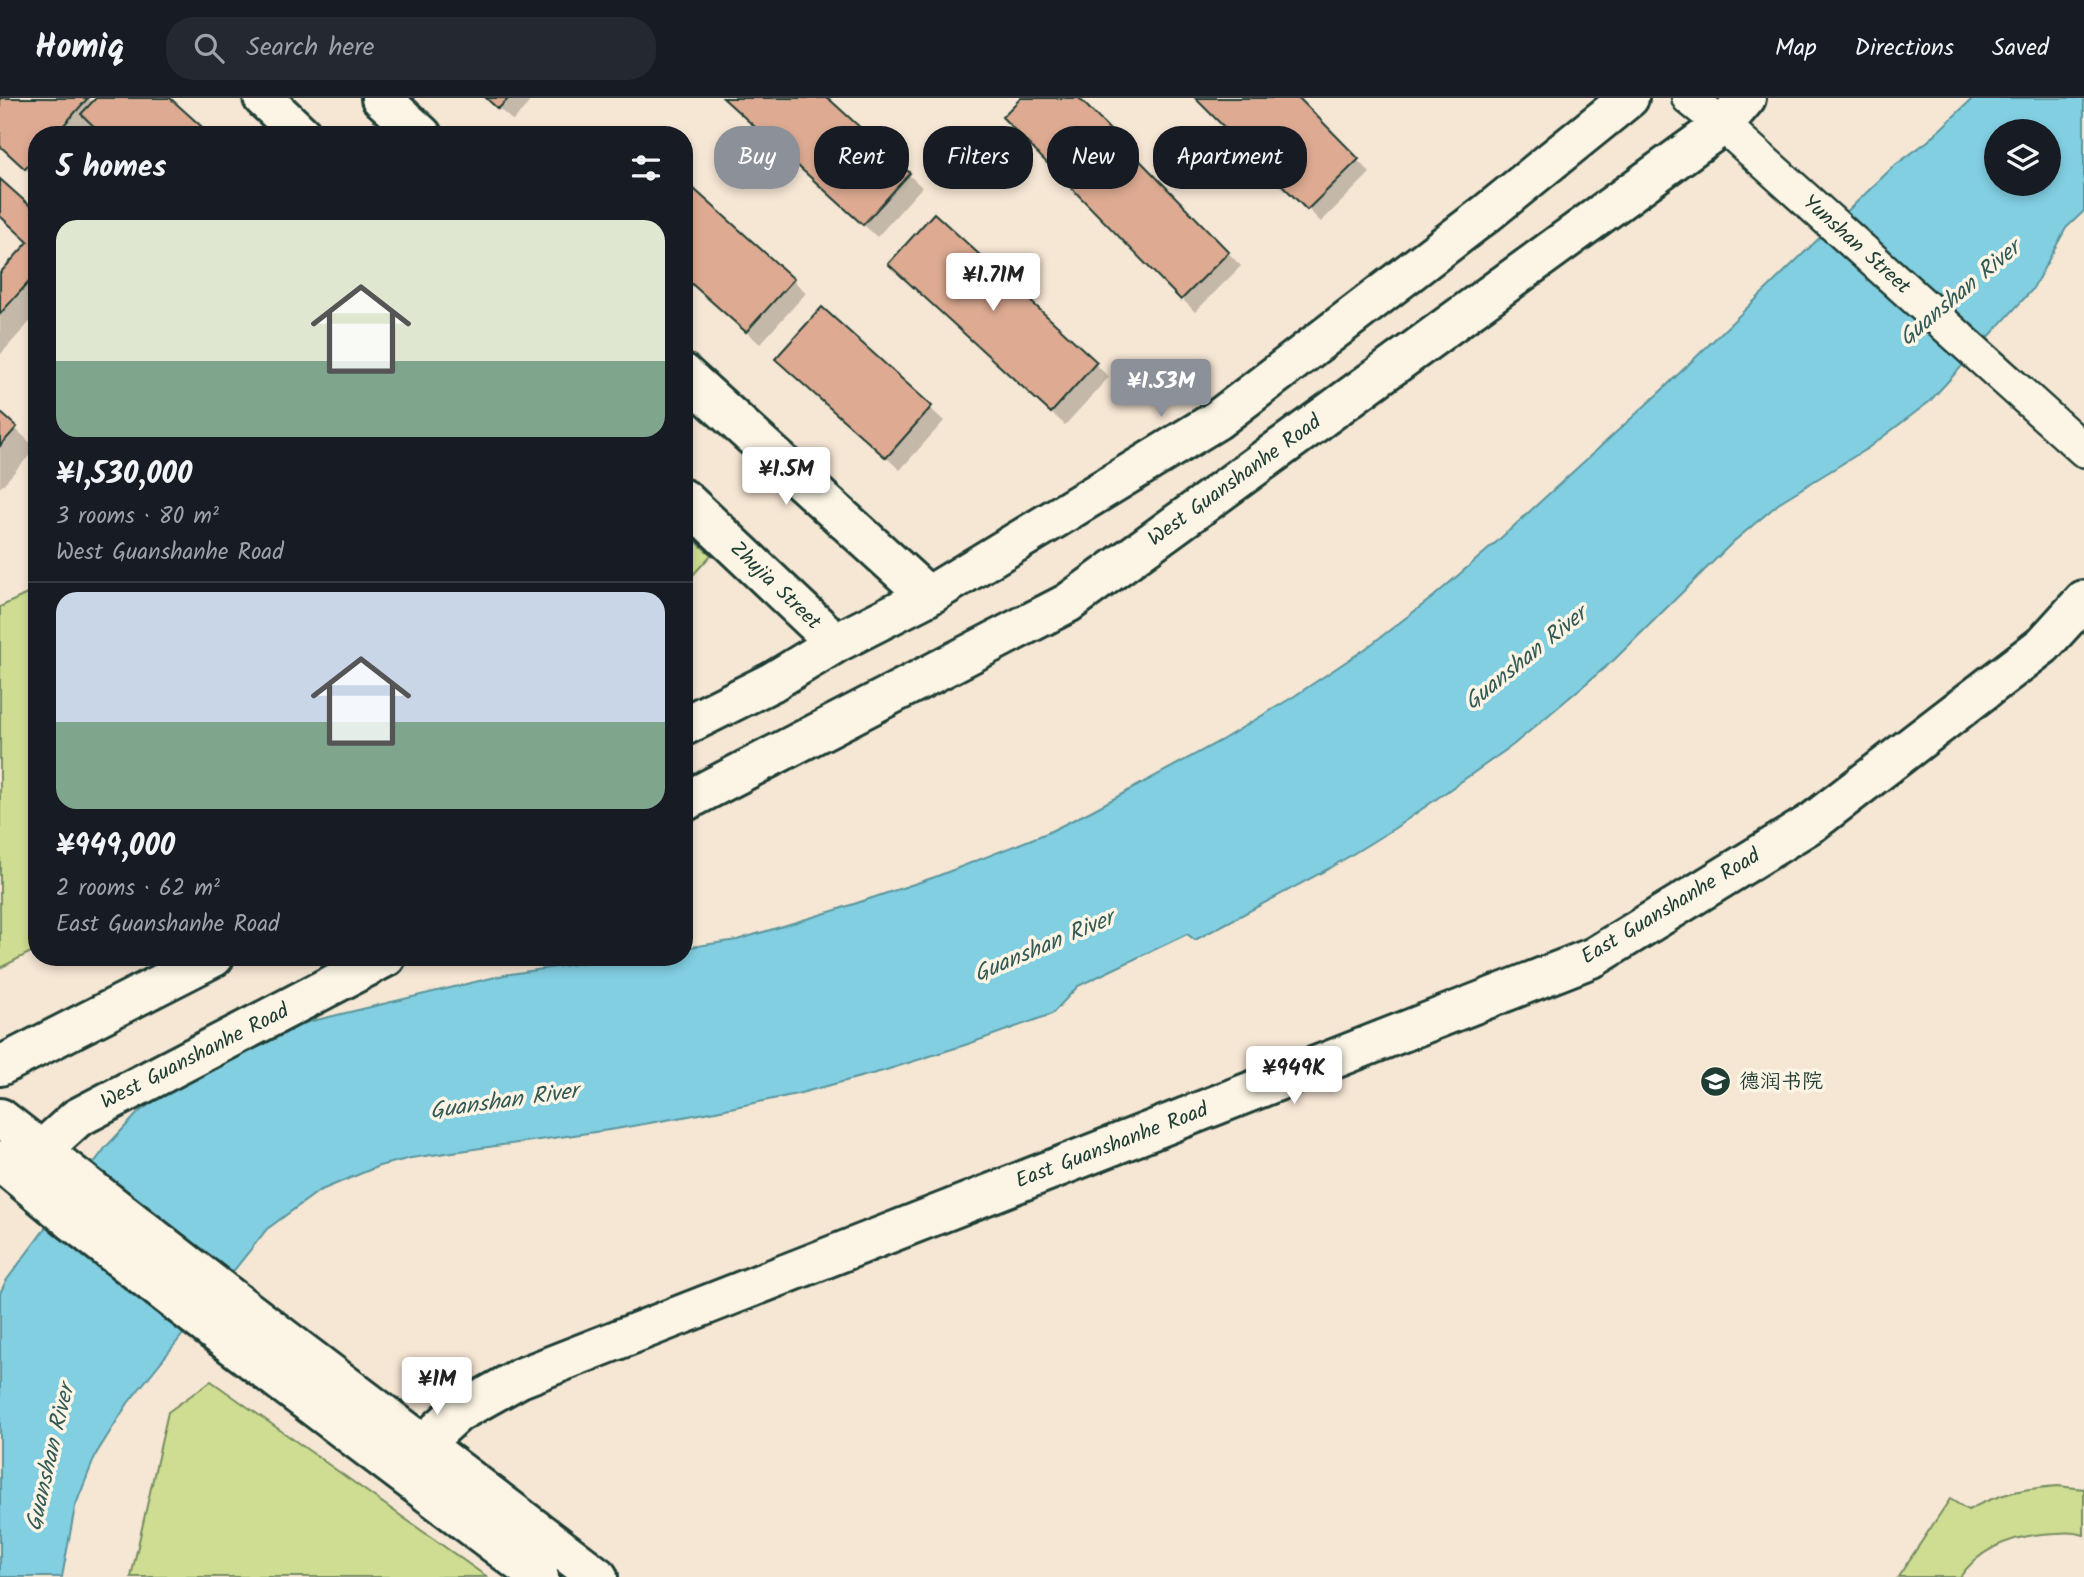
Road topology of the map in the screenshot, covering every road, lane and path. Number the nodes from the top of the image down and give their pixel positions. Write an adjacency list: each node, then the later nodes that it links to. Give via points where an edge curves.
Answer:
1 (263, 98): 6 (street)
2 (381, 98): 7 (street)
3 (1629, 98): 11 (street, via 1217,420)
4 (1689, 98): 5 (street, Yunshan Street)
5 (1734, 111): 9 (street, Yunshan Street, via 1836,227); 15 (street, West Guanshanhe Road, via 1068,603)
6 (293, 126)
7 (412, 126)
8 (693, 382): 11 (street)
9 (2084, 450)
10 (693, 508): 13 (street, Zhujia Street)
11 (928, 596): 13 (street)
12 (2084, 600): 21 (street, East Guanshanhe Road, via 2043,645 1813,822 1594,957 520,1378 457,1413)
13 (836, 643): 14 (street)
14 (693, 722)
15 (693, 797)
16 (196, 966): 18 (street)
17 (369, 966): 20 (street, West Guanshanhe Road, via 77,1118)
18 (0, 1066)
19 (0, 1118): 20 (street)
20 (19, 1161): 21 (street)
21 (413, 1459): 22 (street); 23 (street)
22 (539, 1577)
23 (598, 1577)

